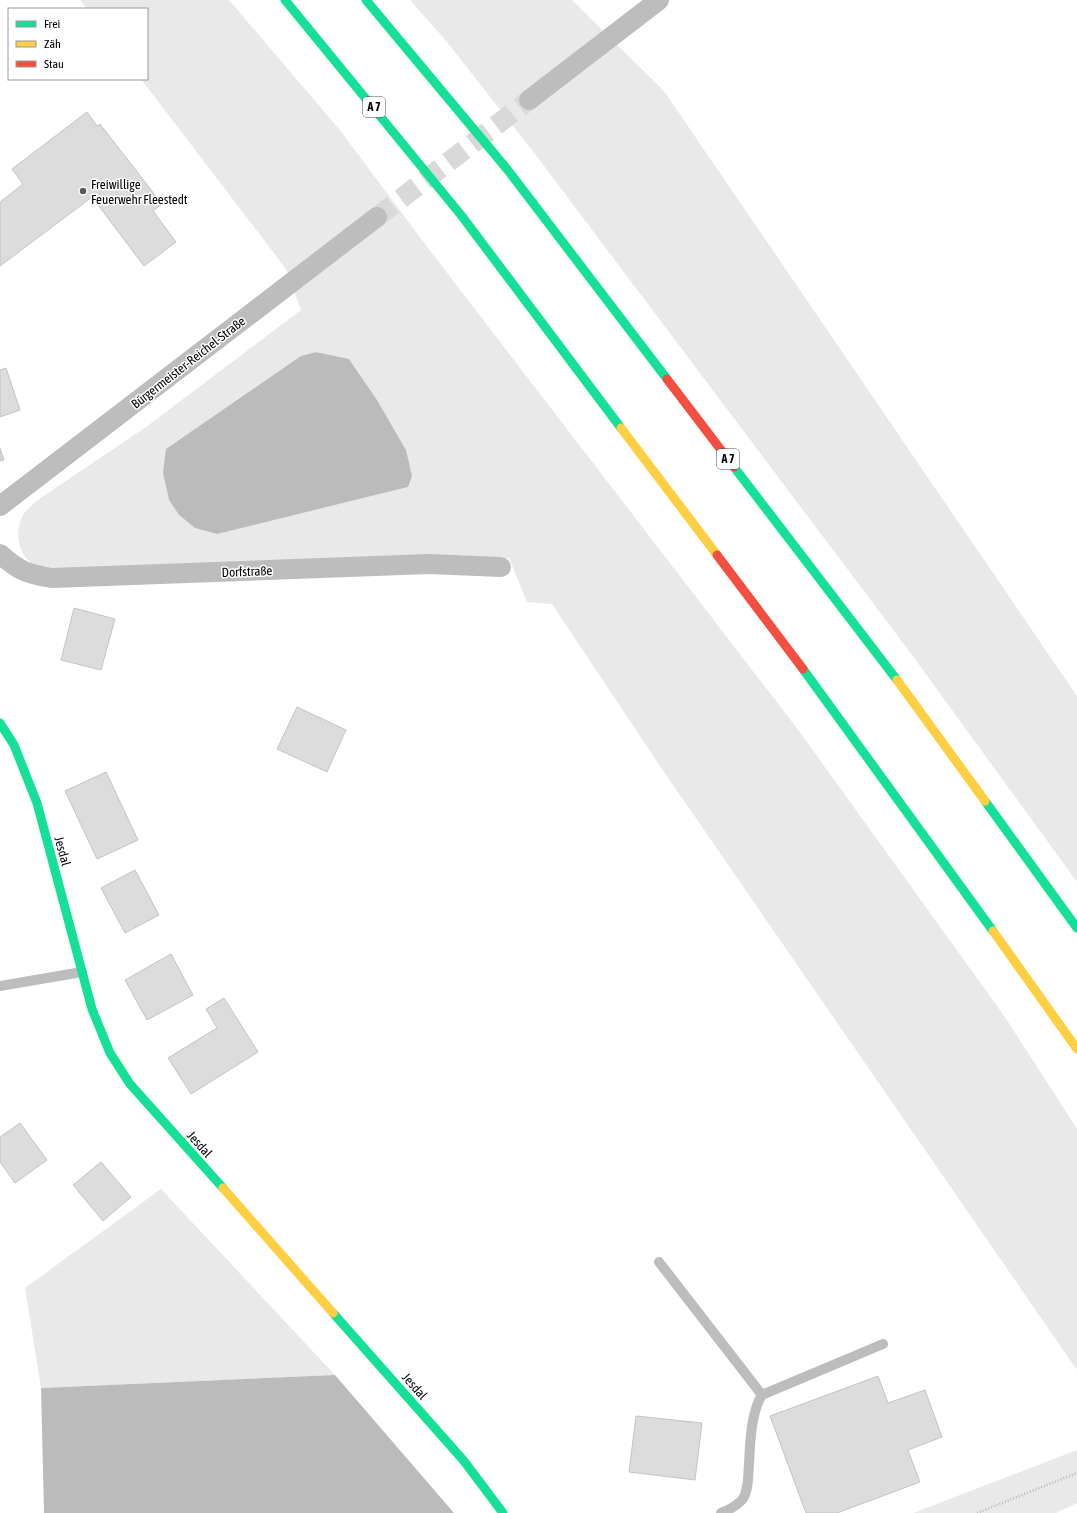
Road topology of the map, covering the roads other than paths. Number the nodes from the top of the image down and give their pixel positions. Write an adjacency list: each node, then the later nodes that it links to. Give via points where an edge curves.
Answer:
1 (285, 0): 13 (main road, A 7, via 484,247 832,708)
2 (366, 0): 10 (main road, A 7, via 517,182 889,669)
3 (659, 0): 4 (street)
4 (528, 100)
5 (377, 217): 6 (street, Bürgermeister-Reichel-Straße)
6 (0, 506)
7 (0, 554): 8 (street, Dorfstraße, via 32,575 52,578 429,564)
8 (501, 567)
9 (0, 723): 11 (main road, Jesdal, via 14,745 37,803)
10 (1077, 928)
11 (82, 972): 12 (lane); 17 (main road, Jesdal, via 92,1009 110,1053 130,1084 464,1461)
12 (0, 986)
13 (1077, 1049)
14 (658, 1262): 16 (lane)
15 (884, 1344): 16 (lane)
16 (762, 1395): 18 (lane, via 756,1409 748,1483 743,1499 730,1510)
17 (503, 1513)
18 (721, 1513)

